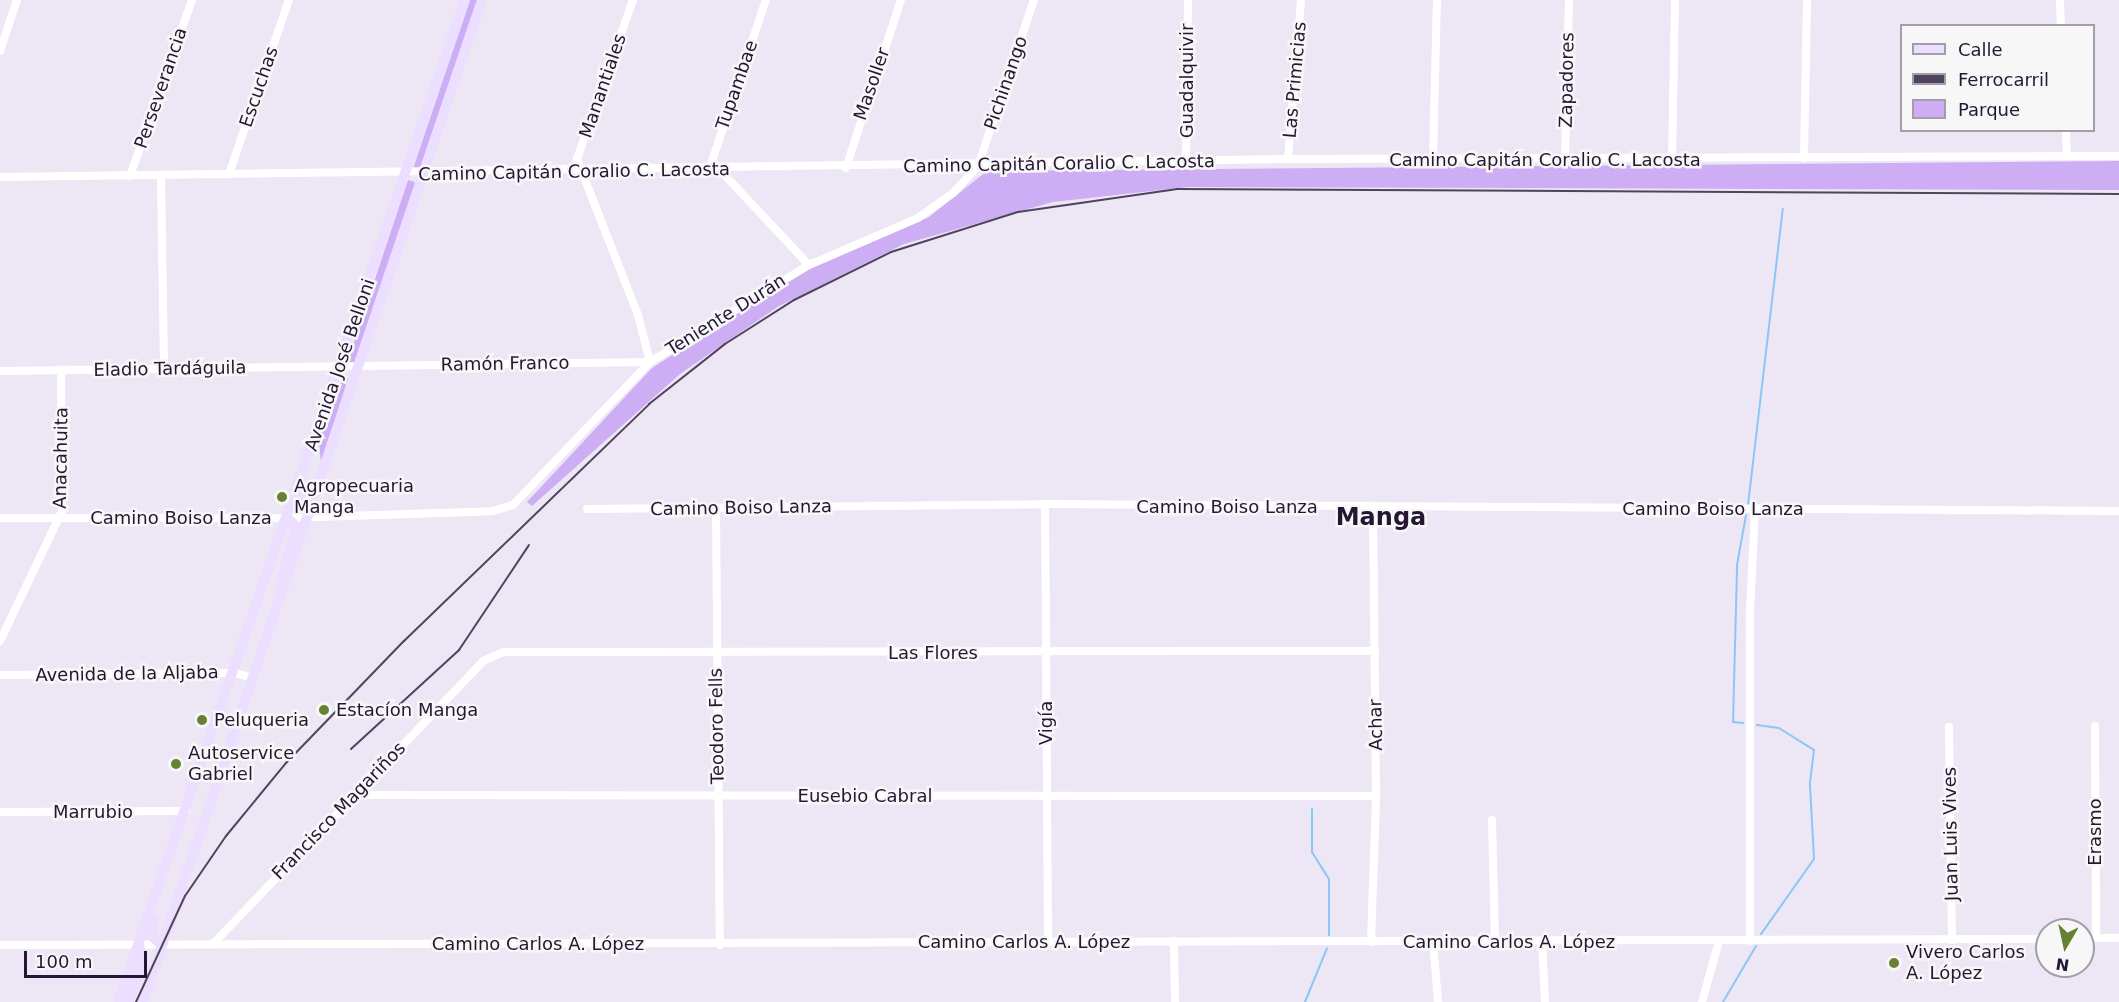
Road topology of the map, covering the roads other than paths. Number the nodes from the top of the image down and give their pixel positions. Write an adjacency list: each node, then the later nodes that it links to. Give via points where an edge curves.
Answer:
1 (18, 0): 18 (street)
2 (192, 0): 36 (street, Perseverancia)
3 (289, 0): 33 (street, Escuchas)
4 (465, 0): 34 (main road, Avenida José Belloni)
5 (482, 0): 35 (main road, Avenida José Belloni)
6 (633, 0): 32 (street, Manantiales, via 578,159)
7 (766, 0): 30 (street, Tupambae)
8 (901, 0): 29 (street, Masoller)
9 (1034, 0): 28 (street, Pichinango)
10 (1188, 0): 27 (street, Guadalquivir)
11 (1301, 0): 23 (street, Las Primicias)
12 (1437, 0): 26 (street)
13 (1569, 0): 25 (street, Zapadores)
14 (1675, 0): 24 (street)
15 (1807, 0): 22 (street)
16 (2060, 0): 17 (street)
17 (2061, 24)
18 (0, 51)
19 (2066, 132): 20 (street)
20 (2067, 156): 21 (street, Camino Capitán Coralio C. Lacosta); 22 (street, Camino Capitán Coralio C. Lacosta)
21 (2119, 156)
22 (1804, 158): 24 (street, Camino Capitán Coralio C. Lacosta)
23 (1288, 159): 26 (street, Camino Capitán Coralio C. Lacosta); 27 (street, Camino Capitán Coralio C. Lacosta)
24 (1672, 159): 25 (street, Camino Capitán Coralio C. Lacosta)
25 (1565, 160): 26 (street, Camino Capitán Coralio C. Lacosta)
26 (1433, 161)
27 (1186, 162): 28 (street, Camino Capitán Coralio C. Lacosta)
28 (978, 166): 29 (street, Camino Capitán Coralio C. Lacosta); 39 (street, Teniente Durán, via 918,218)
29 (846, 168): 31 (street, Camino Capitán Coralio C. Lacosta)
30 (709, 170): 31 (street, Camino Capitán Coralio C. Lacosta); 32 (street, Camino Capitán Coralio C. Lacosta)
31 (720, 170): 39 (street)
32 (580, 173): 35 (street, Camino Capitán Coralio C. Lacosta); 40 (street, via 638,315)
33 (229, 174): 34 (street, Camino Capitán Coralio C. Lacosta); 37 (street, Camino Capitán Coralio C. Lacosta)
34 (405, 174): 35 (street, Camino Capitán Coralio C. Lacosta); 41 (main road, Avenida José Belloni)
35 (423, 174): 42 (main road, Avenida José Belloni)
36 (130, 176): 37 (street, Camino Capitán Coralio C. Lacosta); 38 (street, Camino Capitán Coralio C. Lacosta)
37 (161, 176): 43 (street)
38 (0, 177)
39 (809, 265): 40 (street, Teniente Durán)
40 (650, 362): 42 (street, Ramón Franco); 49 (street, Teniente Durán, via 521,498)
41 (341, 366): 42 (street, Ramón Franco); 43 (street, Eladio Tardáguila); 46 (main road, Avenida José Belloni)
42 (360, 366): 54 (main road, Avenida José Belloni)
43 (164, 369): 44 (street, Eladio Tardáguila)
44 (61, 370): 45 (street, Eladio Tardáguila); 55 (street, Anacahuita)
45 (0, 371)
46 (310, 452): 54 (main road, via 311,472 300,502); 57 (main road, Avenida José Belloni)
47 (1045, 504): 48 (street, Camino Boiso Lanza); 50 (street, Camino Boiso Lanza); 60 (street, Vigía)
48 (716, 507): 51 (street, Camino Boiso Lanza); 62 (street, Teodoro Fells)
49 (505, 508): 54 (street, Camino Boiso Lanza)
50 (1373, 508): 52 (street, Camino Boiso Lanza); 61 (street, Achar)
51 (587, 509)
52 (1755, 510): 53 (street, Camino Boiso Lanza); 85 (street, via 1750,612)
53 (2119, 511)
54 (310, 513): 57 (street, Camino Boiso Lanza); 58 (main road, Avenida José Belloni)
55 (60, 517): 56 (street, Camino Boiso Lanza); 57 (street, Camino Boiso Lanza); 59 (street, Anacahuita)
56 (0, 518)
57 (287, 518): 58 (main road, via 296,526 279,577); 64 (main road, Avenida José Belloni)
58 (280, 594): 66 (main road, Avenida José Belloni)
59 (0, 641)
60 (1046, 651): 61 (street, Las Flores); 62 (street, Las Flores); 71 (street, Vigía)
61 (1375, 651): 72 (street, Achar)
62 (716, 653): 63 (street, Las Flores); 70 (street, Teodoro Fells)
63 (492, 655): 69 (street, Francisco Magariños)
64 (235, 673): 65 (street, Avenida de la Aljaba); 66 (street, Avenida de la Aljaba); 73 (main road, Avenida José Belloni)
65 (0, 675)
66 (252, 678): 90 (main road, Avenida José Belloni)
67 (2095, 726): 77 (street, Erasmo)
68 (1949, 728): 80 (street, Juan Luis Vives)
69 (354, 795): 70 (street, Eusebio Cabral); 91 (street, Francisco Magariños)
70 (718, 796): 71 (street, Eusebio Cabral); 93 (street, Teodoro Fells)
71 (1047, 796): 72 (street, Eusebio Cabral); 86 (street, Vigía)
72 (1376, 796): 87 (street, Achar)
73 (186, 811): 74 (street, Marrubio); 76 (main road, Avenida José Belloni)
74 (0, 812)
75 (1492, 820): 83 (street)
76 (168, 859): 89 (main road, Avenida José Belloni); 90 (main road, via 169,878 150,929)
77 (2096, 938): 78 (street)
78 (2119, 938)
79 (2035, 939): 80 (street, Camino Carlos A. López)
80 (1952, 940): 85 (street, Camino Carlos A. López)
81 (1174, 941): 86 (street, Camino Carlos A. López); 87 (street, Camino Carlos A. López); 97 (street)
82 (1433, 941): 83 (street, Camino Carlos A. López); 87 (street, Camino Carlos A. López); 98 (street)
83 (1495, 941): 88 (street, Camino Carlos A. López)
84 (1719, 941): 85 (street, Camino Carlos A. López); 88 (street, Camino Carlos A. López); 100 (street)
85 (1750, 941)
86 (1048, 942): 93 (street, Camino Carlos A. López)
87 (1371, 942)
88 (1542, 942): 99 (street)
89 (139, 944): 90 (street, Camino Carlos A. López); 92 (street, Camino Carlos A. López); 94 (main road, Avenida José Belloni); 95 (main road, via 142,965)
90 (160, 944): 91 (street, Camino Carlos A. López); 96 (main road, Avenida José Belloni)
91 (213, 944): 93 (street, Camino Carlos A. López)
92 (0, 945)
93 (720, 945)
94 (118, 1002)
95 (128, 1002)
96 (143, 1002)
97 (1175, 1002)
98 (1438, 1002)
99 (1545, 1002)
100 (1702, 1002)

